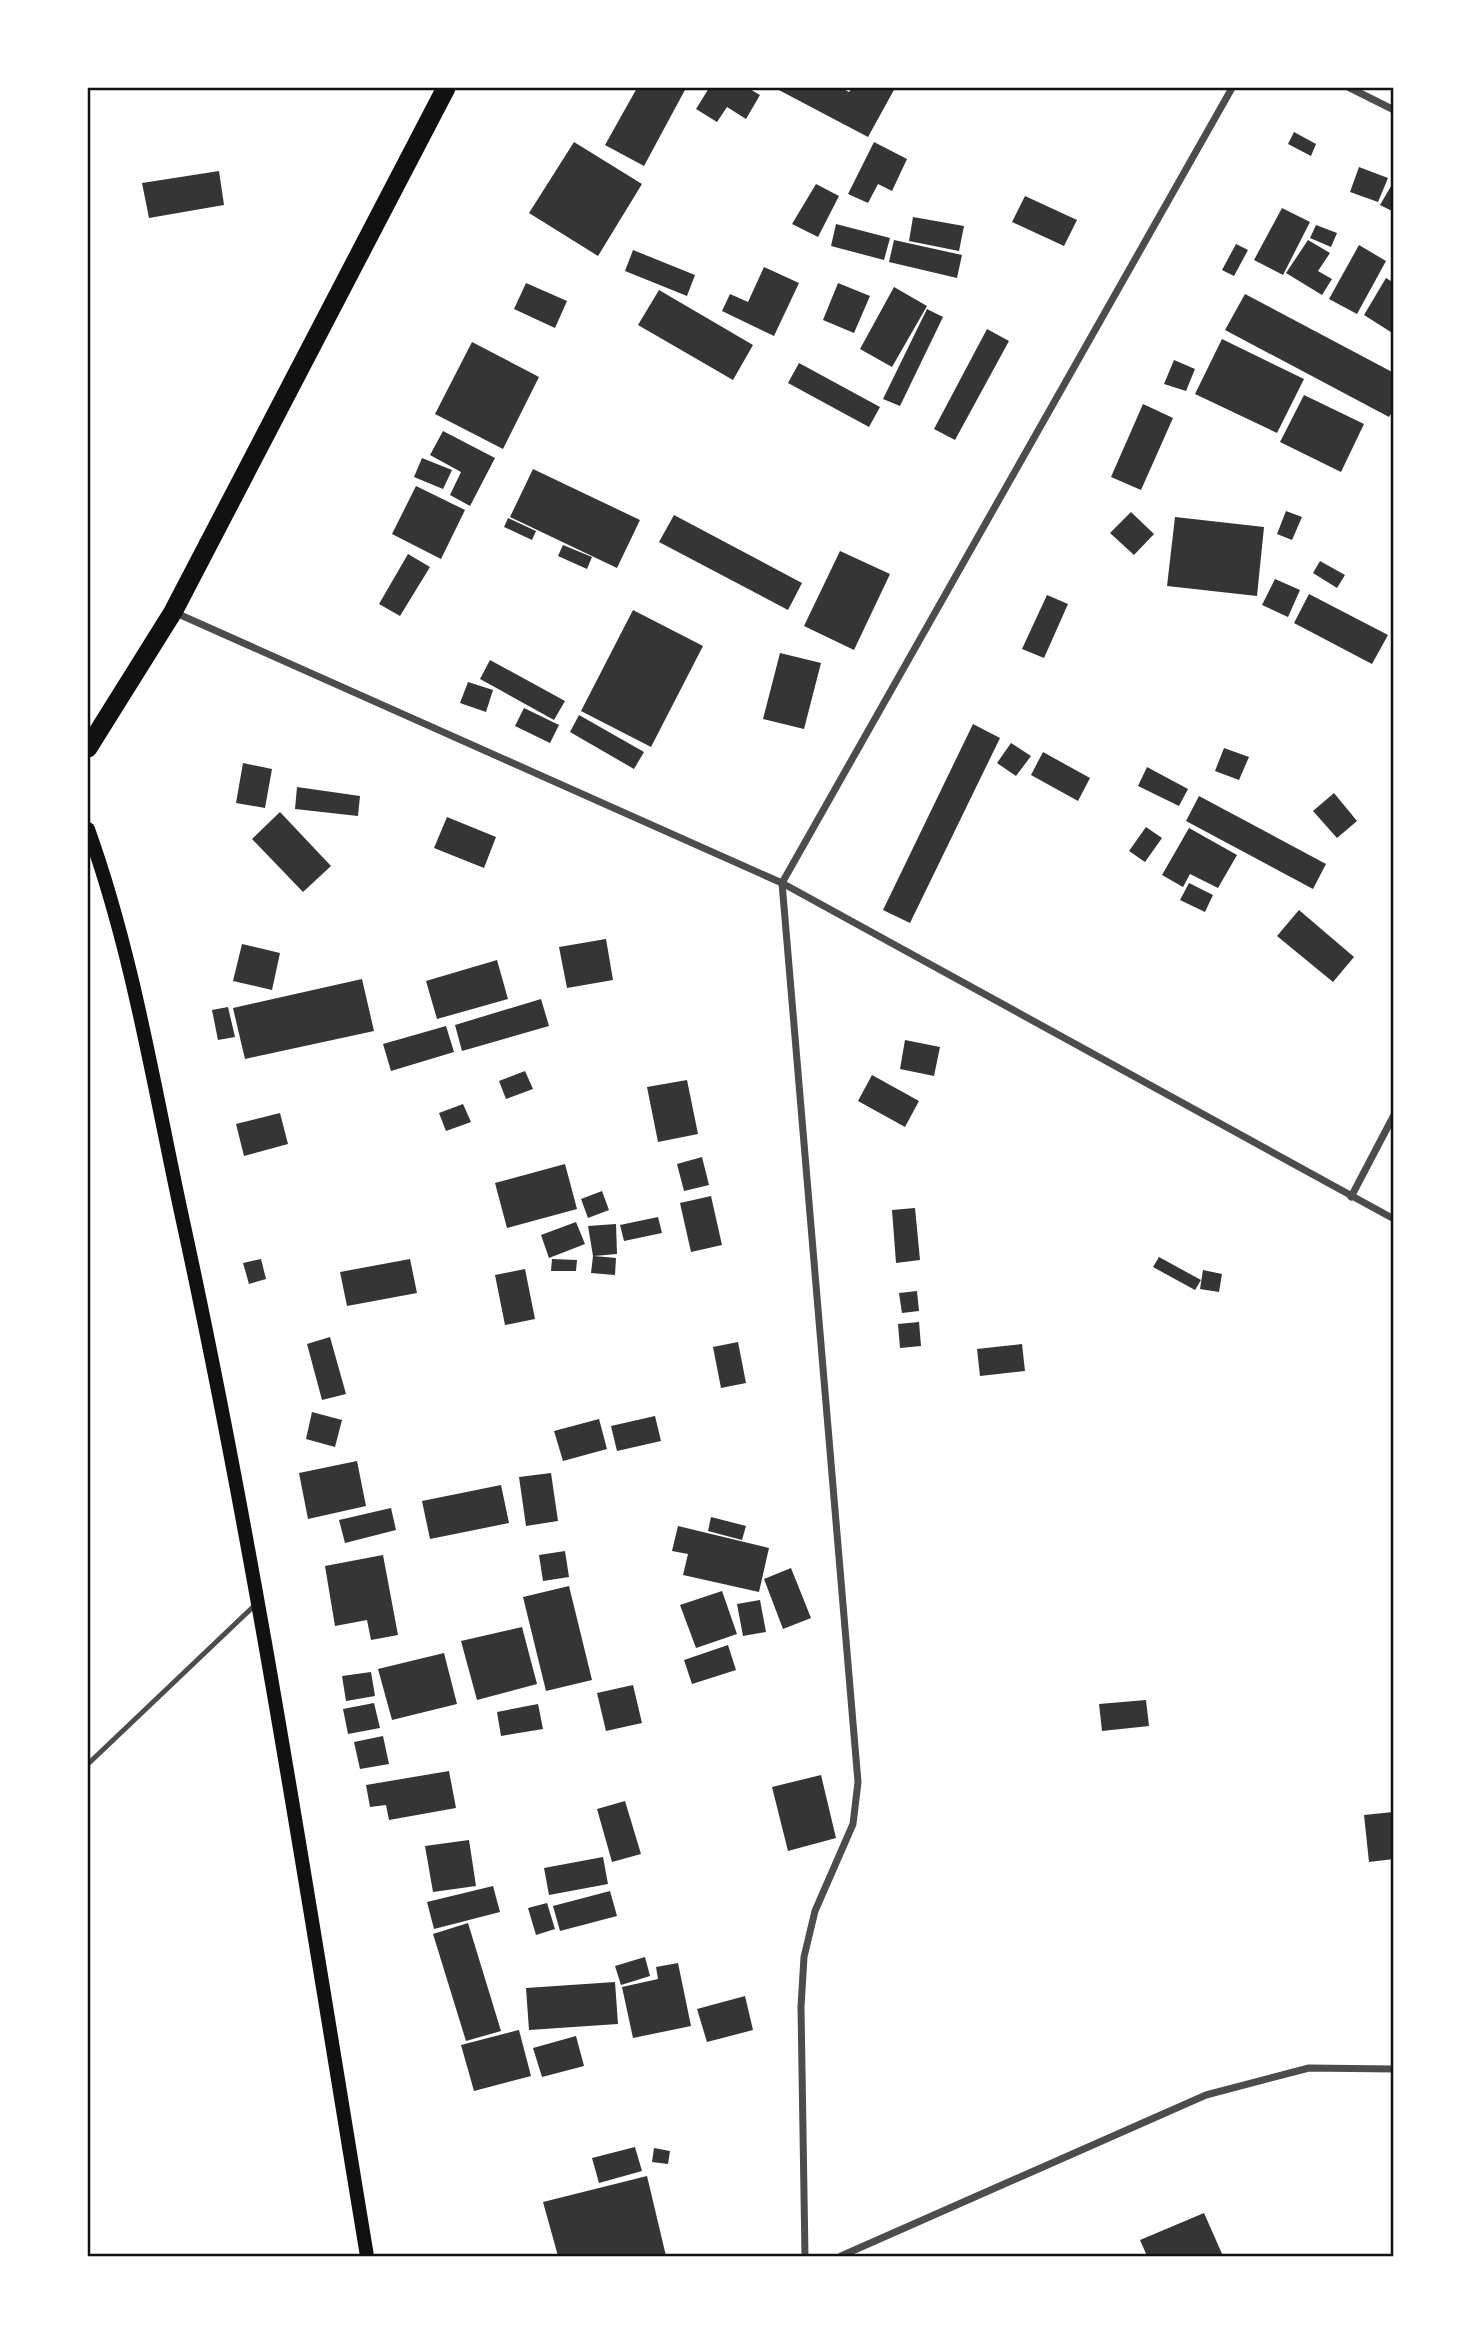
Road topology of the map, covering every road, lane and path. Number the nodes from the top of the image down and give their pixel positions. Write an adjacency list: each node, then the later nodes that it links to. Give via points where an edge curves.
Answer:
1 (446, 88): 5 (highway)
2 (1232, 88): 8 (street)
3 (1350, 88): 4 (street)
4 (1394, 110)
5 (173, 611): 6 (highway); 8 (street)
6 (88, 748)
7 (88, 829): 12 (main road, via 113,900 207,1334)
8 (782, 883): 10 (street); 16 (street, via 858,1782 853,1824 815,1911 804,1957)
9 (1394, 1115): 10 (street)
10 (1351, 1197): 11 (street)
11 (1394, 1219)
12 (258, 1602): 13 (lane); 15 (main road)
13 (88, 1764)
14 (1394, 2069): 17 (street, via 1310,2068 1206,2095)
15 (367, 2256)
16 (805, 2256)
17 (841, 2256)

